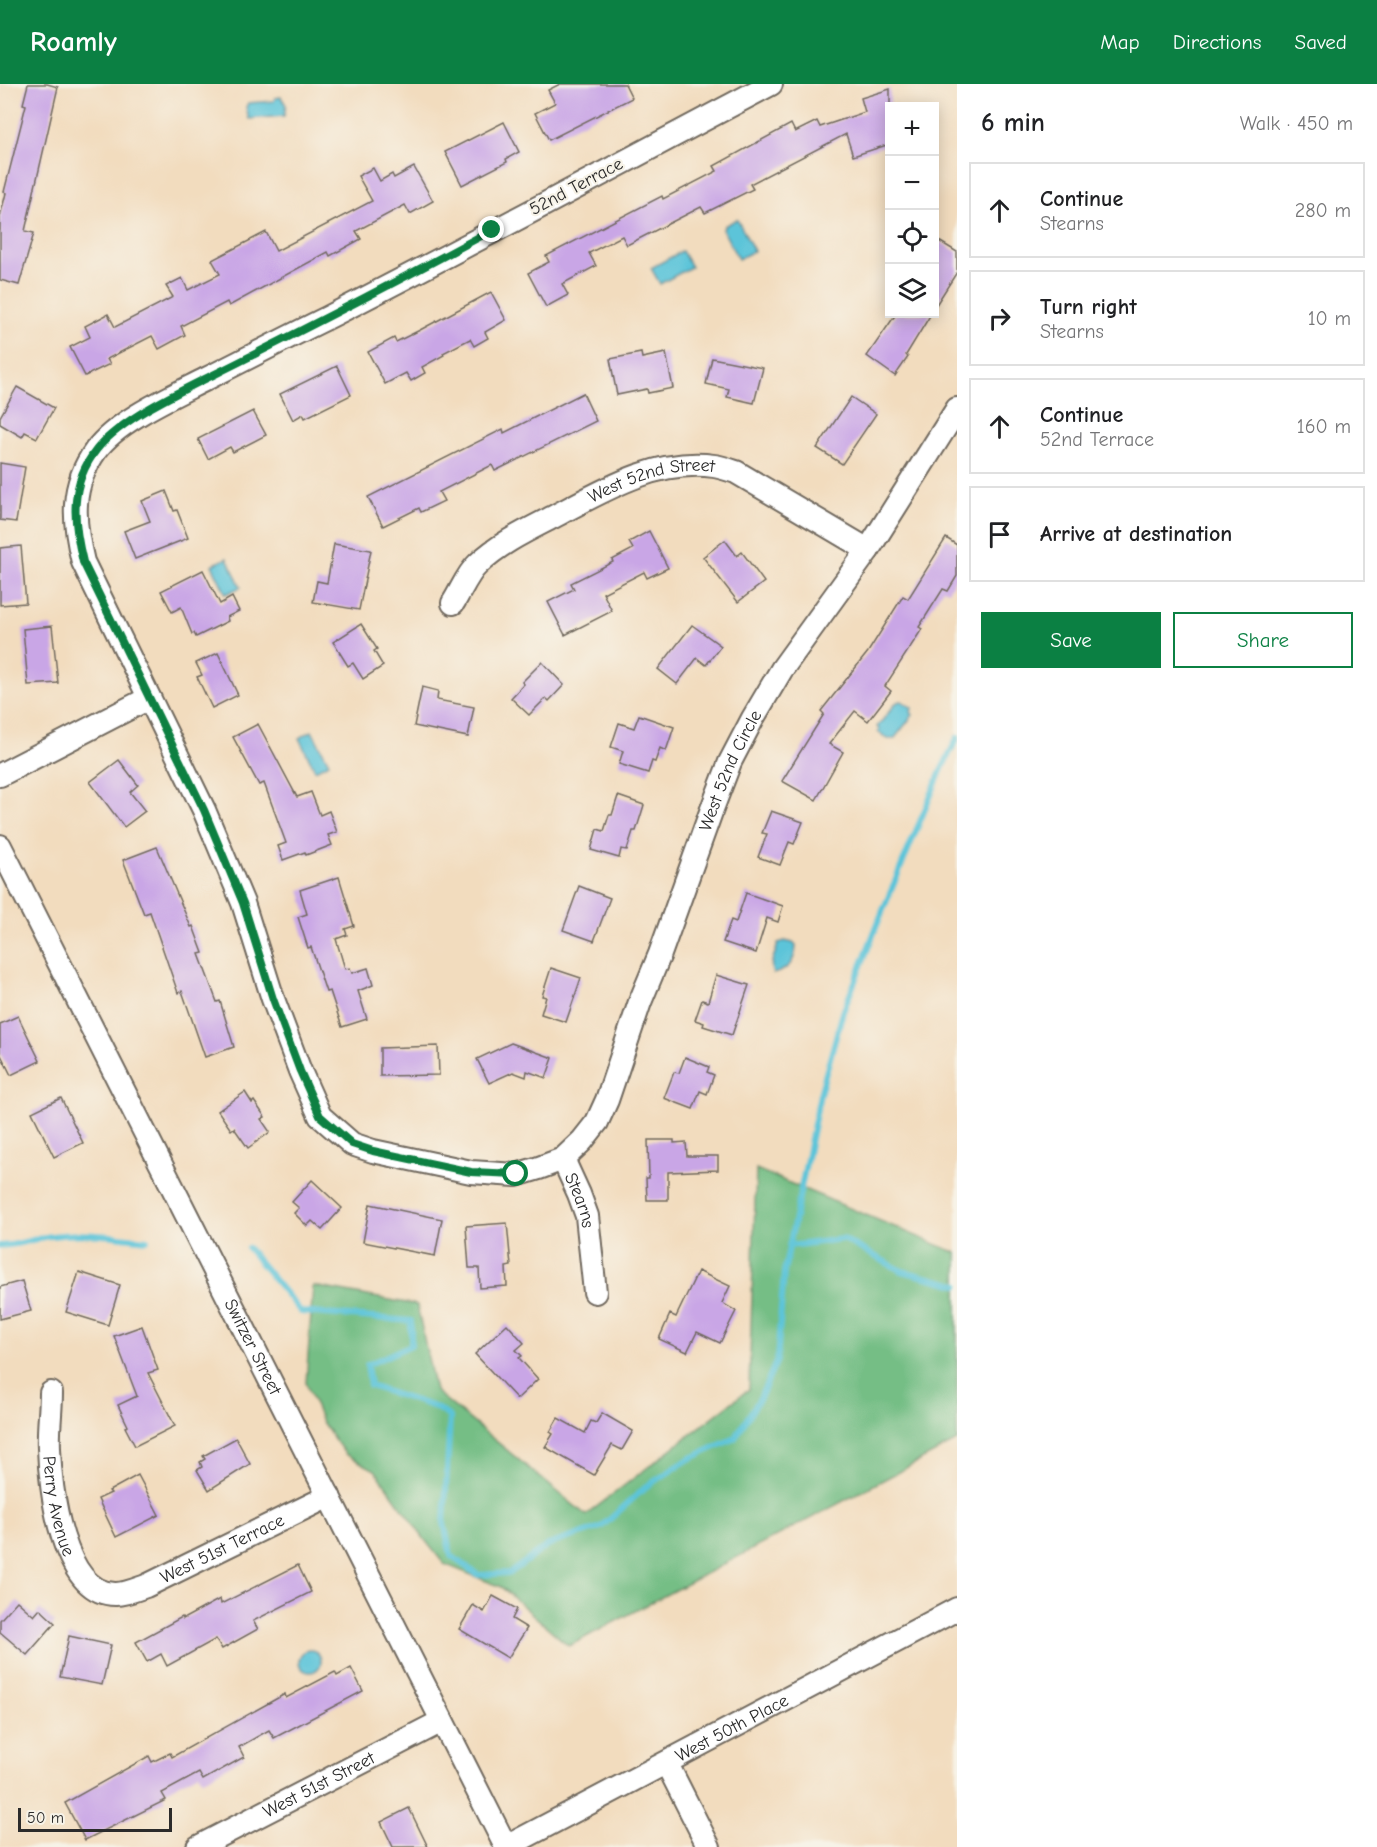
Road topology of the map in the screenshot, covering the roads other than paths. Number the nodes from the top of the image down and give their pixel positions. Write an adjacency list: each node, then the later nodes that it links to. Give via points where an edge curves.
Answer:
1 (771, 84): 3 (street, 52nd Terrace, via 405,278 166,399 120,427 97,449)
2 (957, 409): 4 (street, West 52nd Circle)
3 (81, 478): 6 (street, Stearns, via 74,511 83,562)
4 (868, 550): 5 (street, West 52nd Street, via 736,472 714,466 683,466 628,479 524,532 476,566); 9 (street, West 52nd Circle, via 782,669 730,762 607,1100 597,1122)
5 (453, 603)
6 (149, 699): 7 (street); 9 (street, Stearns, via 204,810 243,903 273,999 320,1116 352,1144 471,1172 516,1174)
7 (0, 775)
8 (2, 857): 12 (street, Switzer Street)
9 (563, 1159): 10 (street, Stearns, via 587,1216)
10 (595, 1292)
11 (51, 1393): 13 (street, Perry Avenue, via 50,1480 64,1543 94,1589)
12 (328, 1496): 13 (street, West 51st Terrace, via 146,1586); 15 (street, Switzer Street)
13 (115, 1595)
14 (957, 1610): 16 (street, West 50th Place)
15 (441, 1721): 17 (street, West 51st Street); 18 (street, Switzer Street)
16 (667, 1764): 18 (street, West 50th Place); 19 (street)
17 (198, 1847)
18 (506, 1847)
19 (708, 1847)

